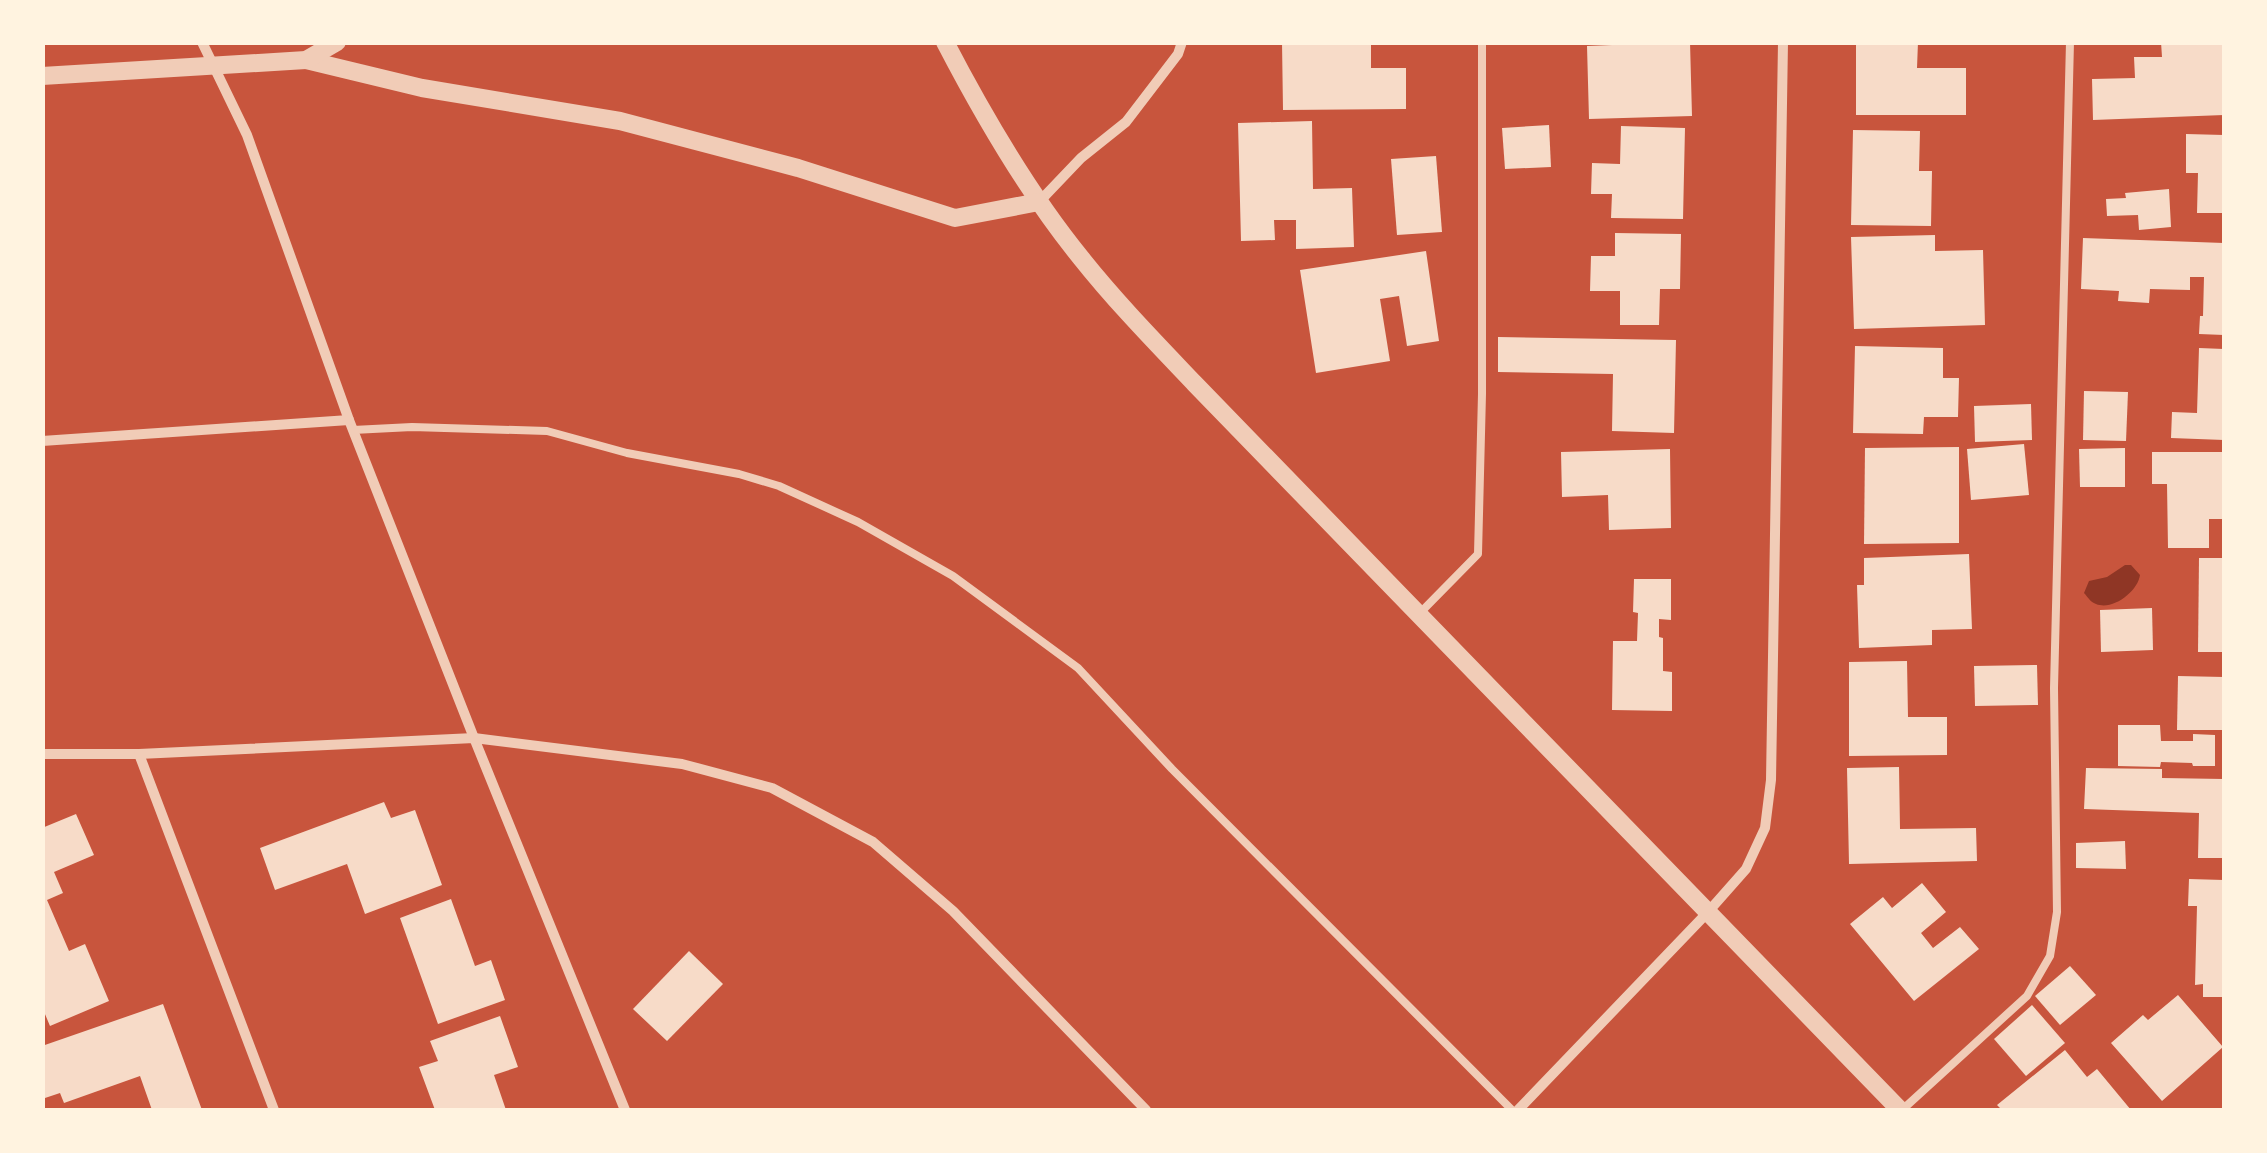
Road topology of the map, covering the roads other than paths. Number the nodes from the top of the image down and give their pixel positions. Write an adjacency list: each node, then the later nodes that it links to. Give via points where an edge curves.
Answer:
1 (202, 42): 9 (street)
2 (337, 42): 8 (street)
3 (946, 42): 11 (street)
4 (1182, 42): 11 (street, via 1126,122)
5 (1482, 42): 14 (lane, via 1478,554)
6 (1783, 42): 18 (street, via 1771,780 1765,828 1746,870)
7 (2070, 42): 23 (lane, via 2054,688 2057,912 2050,956 2026,996)
8 (306, 60): 9 (street); 11 (street, via 422,88 620,121 956,218)
9 (212, 65): 10 (street); 12 (street, via 247,136)
10 (42, 76)
11 (1039, 202): 14 (street, via 1135,320)
12 (351, 425): 13 (street); 15 (street); 22 (lane, via 547,431 739,474 858,522 953,576 1078,668)
13 (42, 442)
14 (1420, 614): 18 (street)
15 (474, 738): 17 (street); 20 (street); 21 (street, via 682,764 772,788 873,842 953,911)
16 (42, 754): 17 (street)
17 (139, 754): 19 (street)
18 (1708, 912): 22 (street); 23 (street)
19 (274, 1110)
20 (625, 1110)
21 (1146, 1110)
22 (1515, 1110)
23 (1901, 1110)

